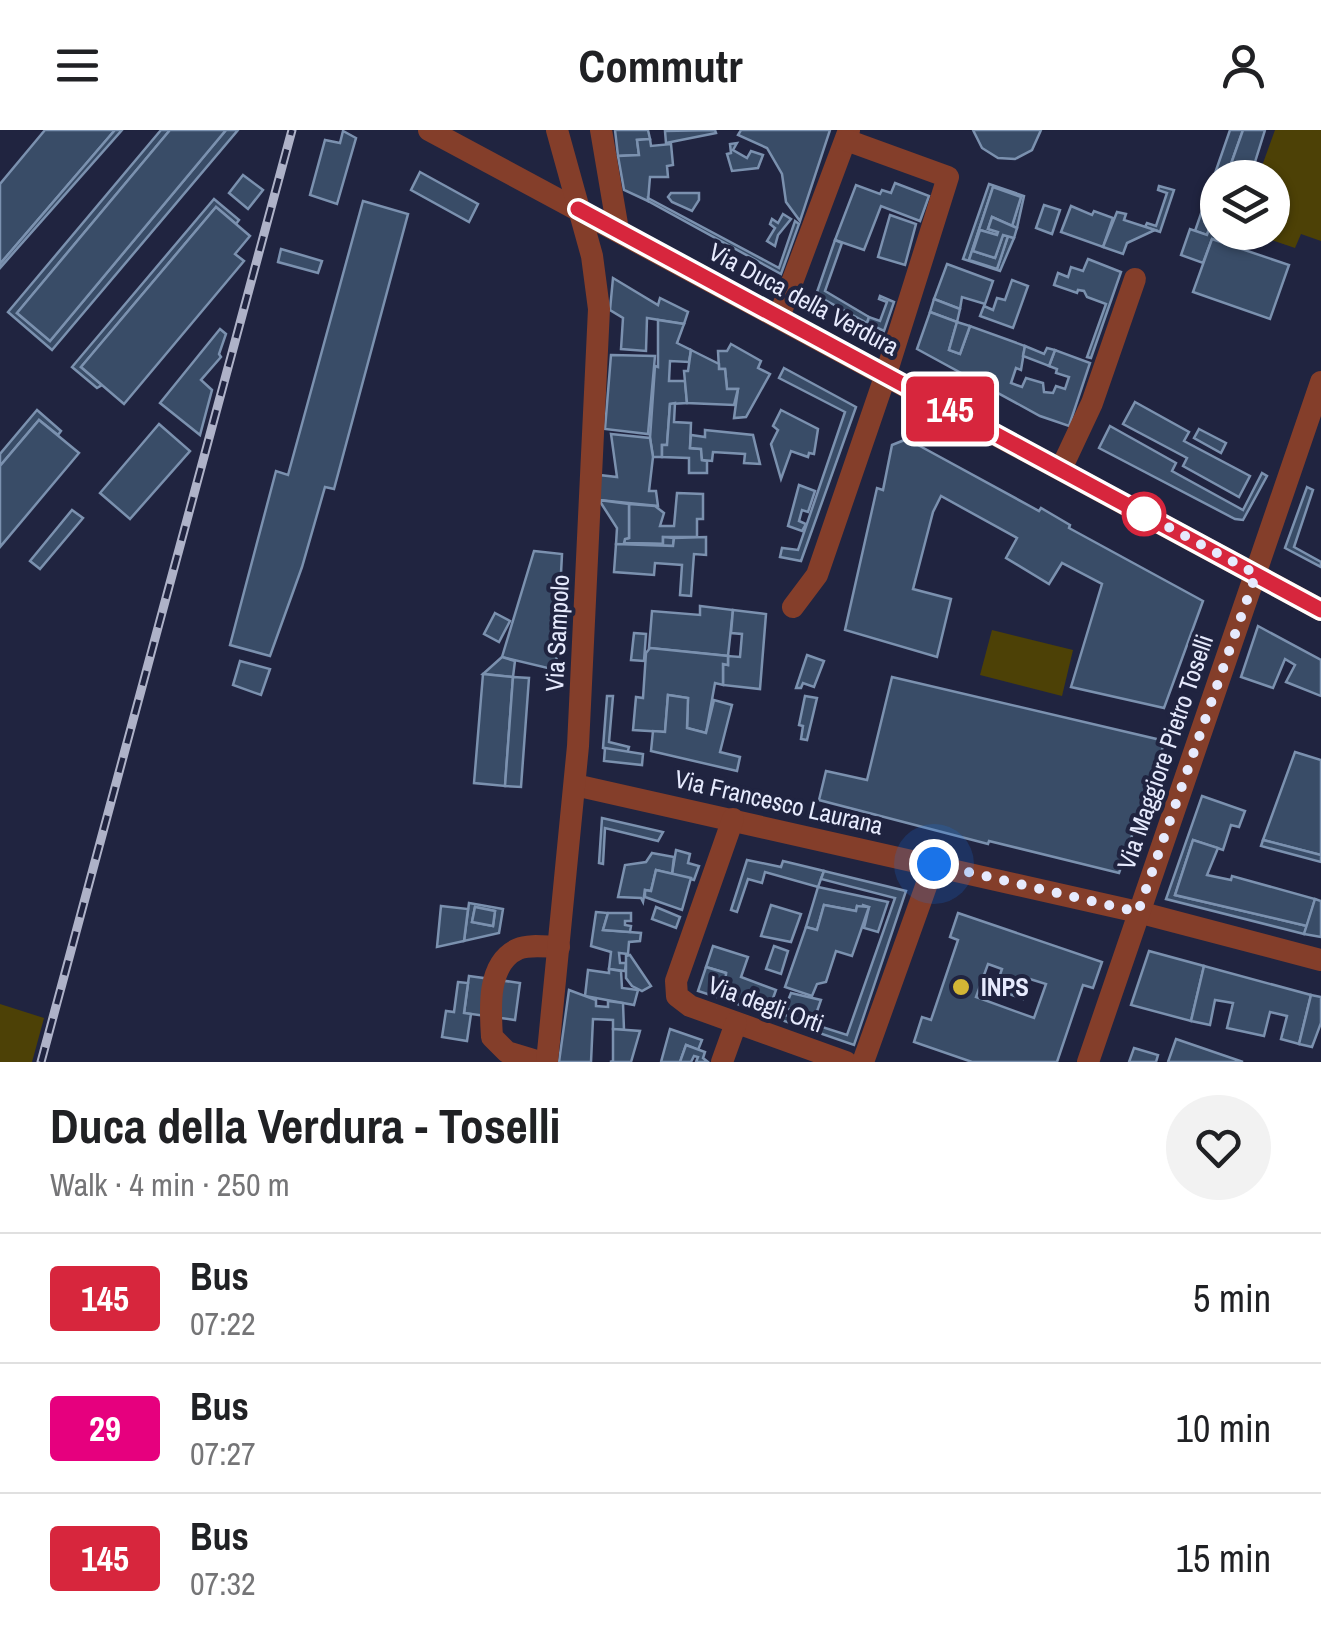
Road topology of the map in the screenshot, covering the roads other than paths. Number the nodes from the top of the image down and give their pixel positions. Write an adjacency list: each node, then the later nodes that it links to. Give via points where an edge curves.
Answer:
1 (430, 130): 5 (street, Via Duca della Verdura)
2 (556, 130): 5 (street, Via Sampolo)
3 (601, 130): 6 (street)
4 (847, 135): 8 (street); 9 (street, via 948,177)
5 (578, 209): 6 (street, Via Duca della Verdura); 15 (street, Via Sampolo, via 599,308)
6 (618, 230): 8 (street, Via Duca della Verdura)
7 (1134, 279): 11 (street)
8 (779, 317): 9 (street, Via Duca della Verdura)
9 (886, 374): 11 (street, Via Duca della Verdura); 13 (street, via 817,575)
10 (1321, 382): 12 (street, Via Maggiore Pietro Toselli)
11 (1062, 469): 12 (street, Via Duca della Verdura)
12 (1256, 574): 14 (street, Via Duca della Verdura); 18 (street, Via Maggiore Pietro Toselli)
13 (793, 606)
14 (1321, 610)
15 (574, 785): 16 (street, Via Francesco Laurana); 19 (street, Via Sampolo)
16 (733, 819): 17 (street, Via Francesco Laurana); 21 (street, Via degli Orti, via 676,996)
17 (934, 864): 18 (street, Via Francesco Laurana); 25 (street)
18 (1138, 912): 20 (street, Via Francesco Laurana); 26 (street, Via Maggiore Pietro Toselli)
19 (558, 947): 22 (street, Via Sampolo); 22 (street, via 520,948 502,961 494,983 492,1037 506,1052)
20 (1321, 960)
21 (736, 1023): 23 (street); 24 (street, Via degli Orti)
22 (544, 1062)
23 (722, 1062)
24 (846, 1062)
25 (863, 1062)
26 (1088, 1062)

